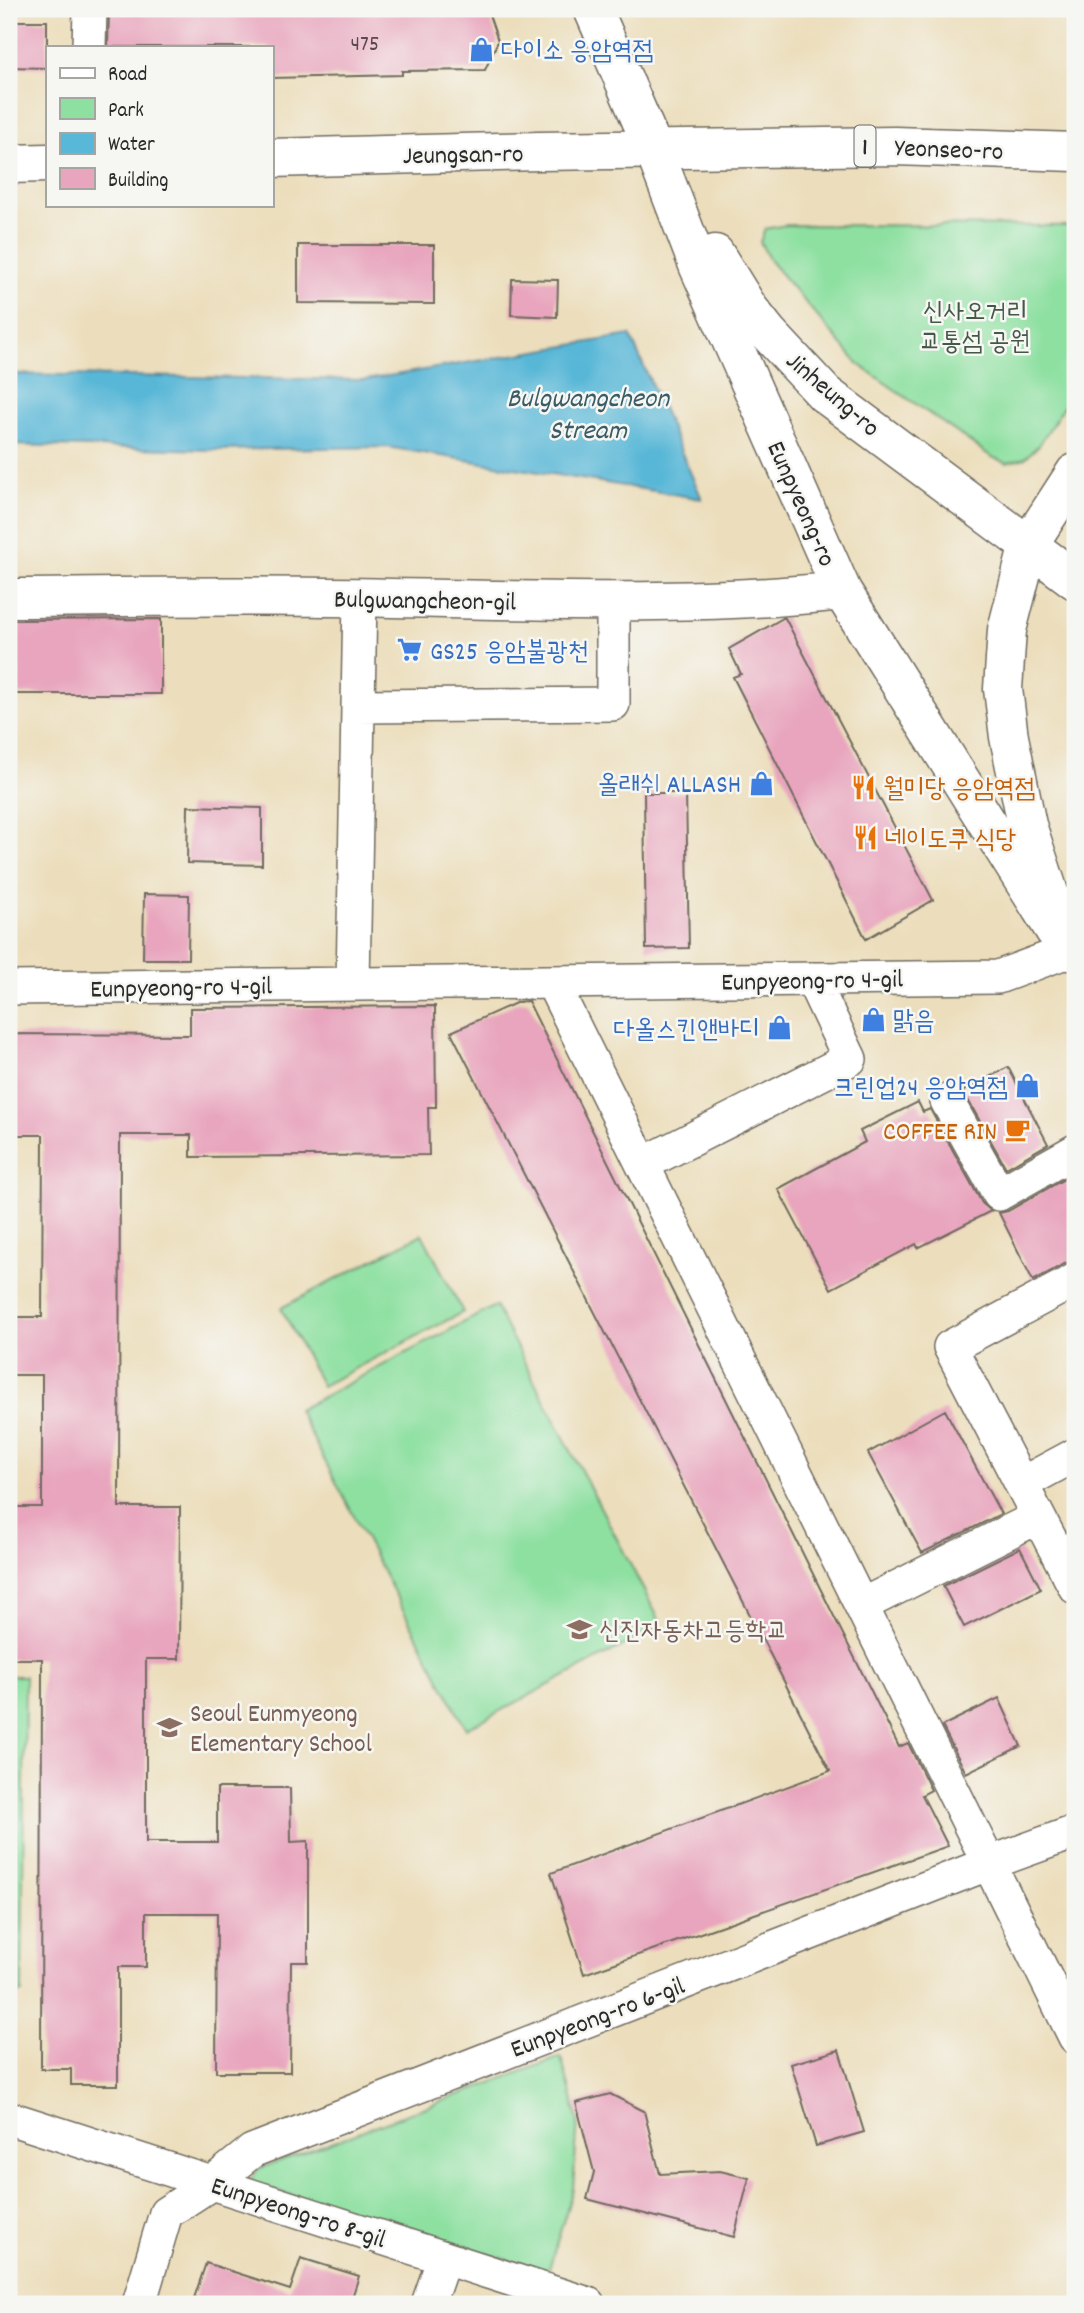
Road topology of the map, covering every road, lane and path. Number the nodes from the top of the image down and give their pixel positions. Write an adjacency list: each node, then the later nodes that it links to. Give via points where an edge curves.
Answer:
1 (90, 9): 3 (street)
2 (593, 9): 4 (main road, Eunpyeong-ro)
3 (89, 46)
4 (654, 150): 5 (main road, Yeonseo-ro / 1, via 895,146); 6 (main road, Jeungsan-ro / 1); 10 (main road, Jinheung-ro, via 749,309 804,374); 12 (main road, Eunpyeong-ro, via 698,265)
5 (1075, 152)
6 (273, 158)
7 (46, 163): 8 (main road)
8 (9, 164)
9 (1075, 473): 10 (main road)
10 (1029, 544): 11 (main road, Jinheung-ro); 17 (main road, via 1007,630 1003,690 1027,825)
11 (1075, 580)
12 (842, 591): 15 (main road, Bulgwangcheon-gil); 17 (main road, Eunpyeong-ro)
13 (360, 597): 14 (main road, Bulgwangcheon-gil); 15 (main road, Bulgwangcheon-gil); 16 (street)
14 (9, 598)
15 (613, 601): 16 (street, via 613,704)
16 (358, 706): 20 (street)
17 (1072, 959): 18 (street, Eunpyeong-ro 4-gil, via 998,977)
18 (812, 979): 19 (street, Eunpyeong-ro 4-gil); 24 (street, via 850,1059)
19 (552, 982): 20 (street, Eunpyeong-ro 4-gil); 24 (street)
20 (353, 984): 21 (street, Eunpyeong-ro 4-gil)
21 (9, 988)
22 (947, 1101): 23 (street, via 999,1194)
23 (1075, 1152)
24 (643, 1164): 30 (street)
25 (1075, 1280): 27 (street, via 950,1347)
26 (1075, 1455): 27 (street)
27 (1021, 1484): 28 (street)
28 (1038, 1517): 29 (street); 30 (street)
29 (1075, 1587)
30 (862, 1605): 32 (street)
31 (1075, 1832): 32 (street, Eunpyeong-ro 6-gil)
32 (990, 1863): 33 (street); 35 (street, Eunpyeong-ro 6-gil, via 251,2151)
33 (1075, 2037)
34 (9, 2118): 35 (street, Eunpyeong-ro 8-gil)
35 (212, 2183): 36 (street, Eunpyeong-ro 8-gil); 37 (street, Eunpyeong-ro 6-gil, via 166,2213)
36 (444, 2258): 38 (street); 39 (street, Eunpyeong-ro 8-gil)
37 (139, 2304)
38 (428, 2304)
39 (589, 2304)

